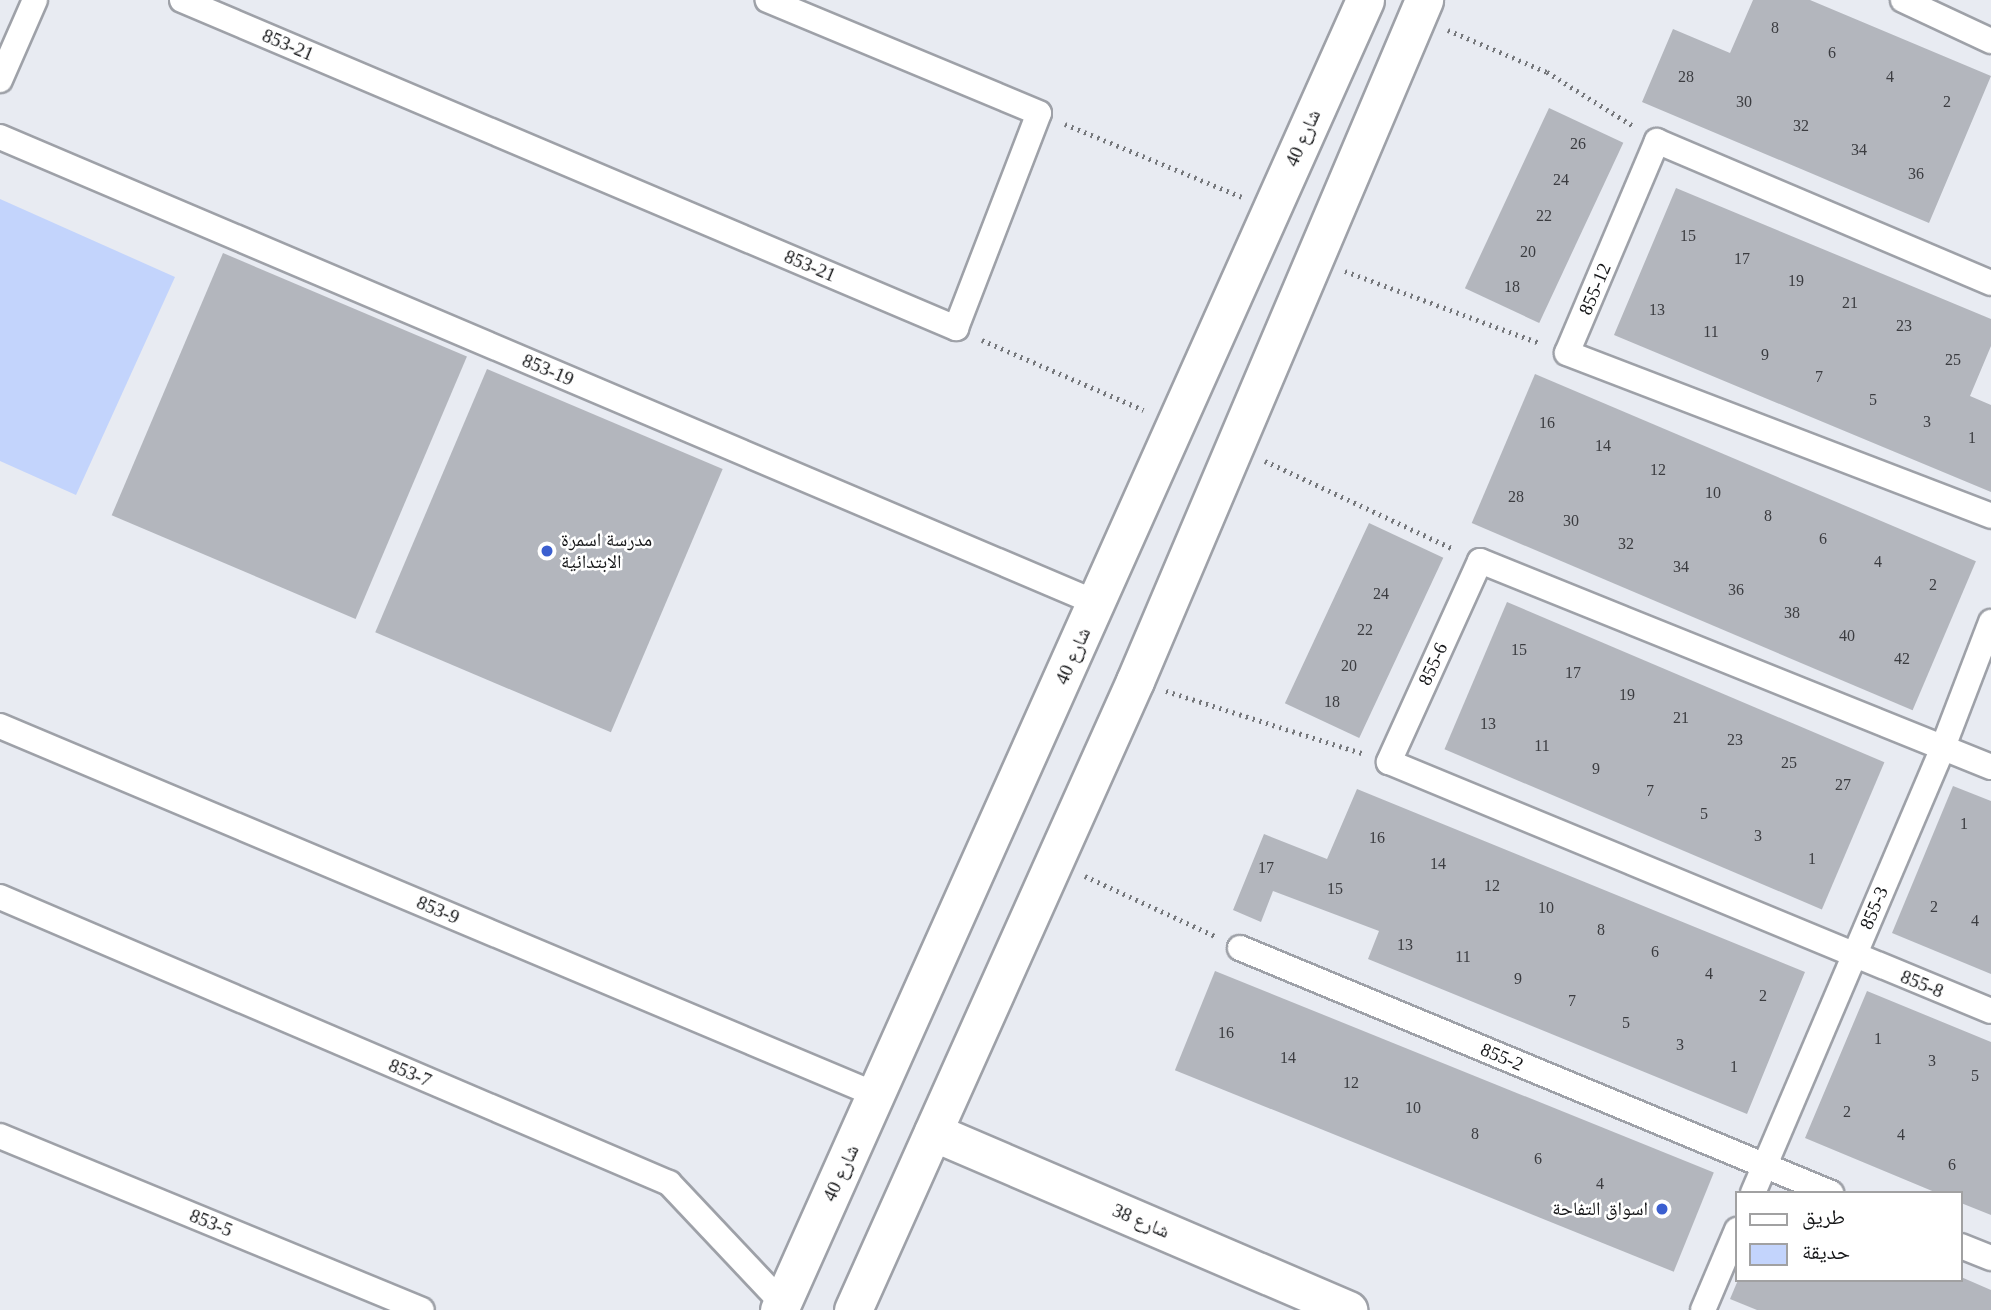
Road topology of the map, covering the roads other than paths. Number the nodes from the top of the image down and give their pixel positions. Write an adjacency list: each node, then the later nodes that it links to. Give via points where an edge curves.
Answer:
1 (35, 0): 8 (street)
2 (182, 0): 3 (street, 853-21, via 956,328 1039,113)
3 (768, 0)
4 (1365, 0): 10 (main road, شارع 40)
5 (1903, 0): 7 (street)
6 (1420, 8): 11 (main road)
7 (1991, 41)
8 (0, 80)
9 (0, 137): 14 (street, 853-19)
10 (1247, 265): 11 (main road); 14 (main road, شارع 40)
11 (1309, 272): 24 (main road, via 1056,862)
12 (1991, 283): 13 (street, 855-12, via 1657,141 1567,354)
13 (1991, 516)
14 (1097, 603): 23 (main road, شارع 40)
15 (1991, 622): 17 (street, 855-3)
16 (0, 726): 23 (street, 853-9)
17 (1943, 747): 18 (street); 21 (street, 855-3); 21 (street, 855-6, via 1480,561 1389,761)
18 (1991, 767)
19 (0, 897): 32 (street, 853-7, via 669,1183)
20 (1240, 948): 26 (street, 855-2)
21 (1854, 956): 22 (street, 855-8); 26 (street, 855-3)
22 (1991, 1012)
23 (877, 1095): 32 (main road, شارع 40)
24 (933, 1132): 34 (main road); 35 (main road, شارع 38)
25 (0, 1136): 33 (street, 853-5)
26 (1765, 1166): 27 (street, 855-3); 28 (street, 855-2)
27 (1754, 1191)
28 (1826, 1191)
29 (1736, 1232): 36 (street)
30 (1963, 1247): 31 (street)
31 (1991, 1258)
32 (780, 1306)
33 (422, 1310)
34 (853, 1310)
35 (1349, 1310)
36 (1703, 1310)

